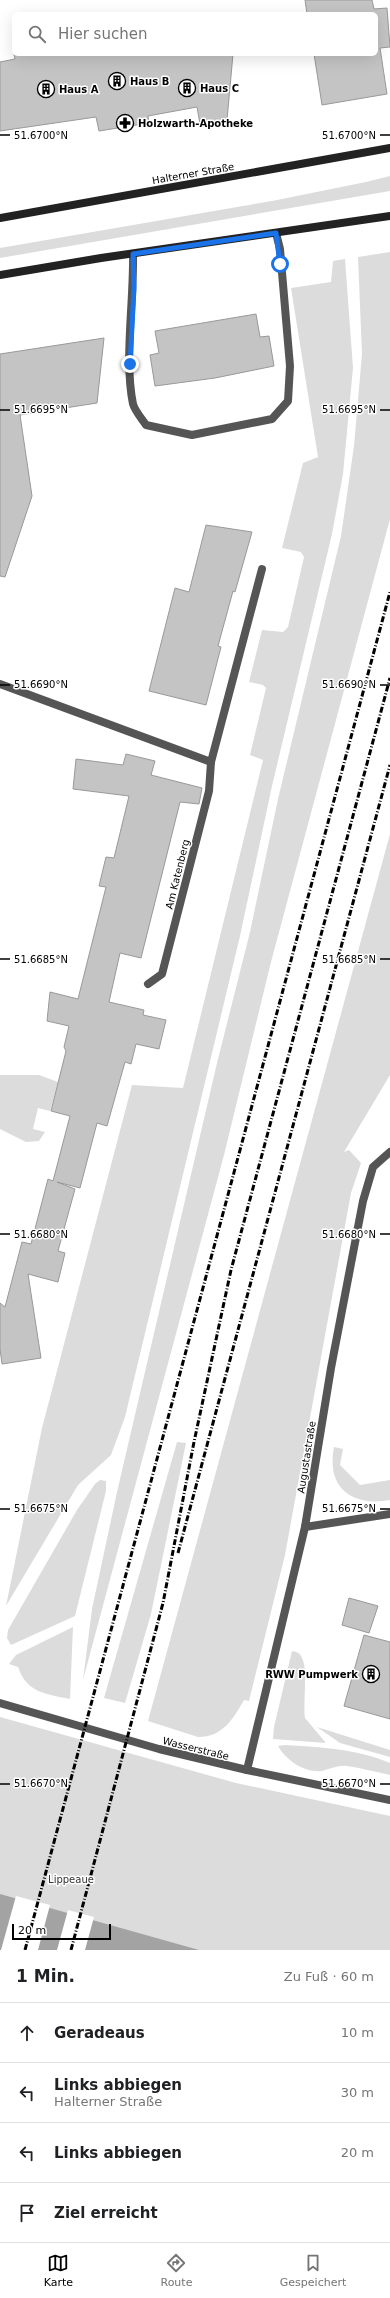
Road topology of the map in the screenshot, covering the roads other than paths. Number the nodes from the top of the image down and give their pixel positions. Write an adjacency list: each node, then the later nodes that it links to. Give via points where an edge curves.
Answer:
1 (390, 148): 3 (main road, Halterner Straße)
2 (390, 216): 4 (main road)
3 (0, 218)
4 (276, 233): 5 (main road); 5 (street, via 280,249 290,366 288,401 272,419 192,435 146,425 133,406 130,364)
5 (133, 254): 6 (main road)
6 (0, 275)
7 (262, 569): 9 (street, Am Katenberg)
8 (0, 684): 9 (street)
9 (211, 762): 10 (street, Am Katenberg, via 209,791 162,974)
10 (148, 984)
11 (390, 1152): 13 (street, Augustastraße, via 373,1167 363,1201 331,1368)
12 (390, 1514): 13 (street)
13 (305, 1528): 15 (street, Augustastraße)
14 (0, 1703): 15 (street, Wasserstraße, via 159,1749)
15 (246, 1770): 16 (street, Wasserstraße)
16 (390, 1800)

